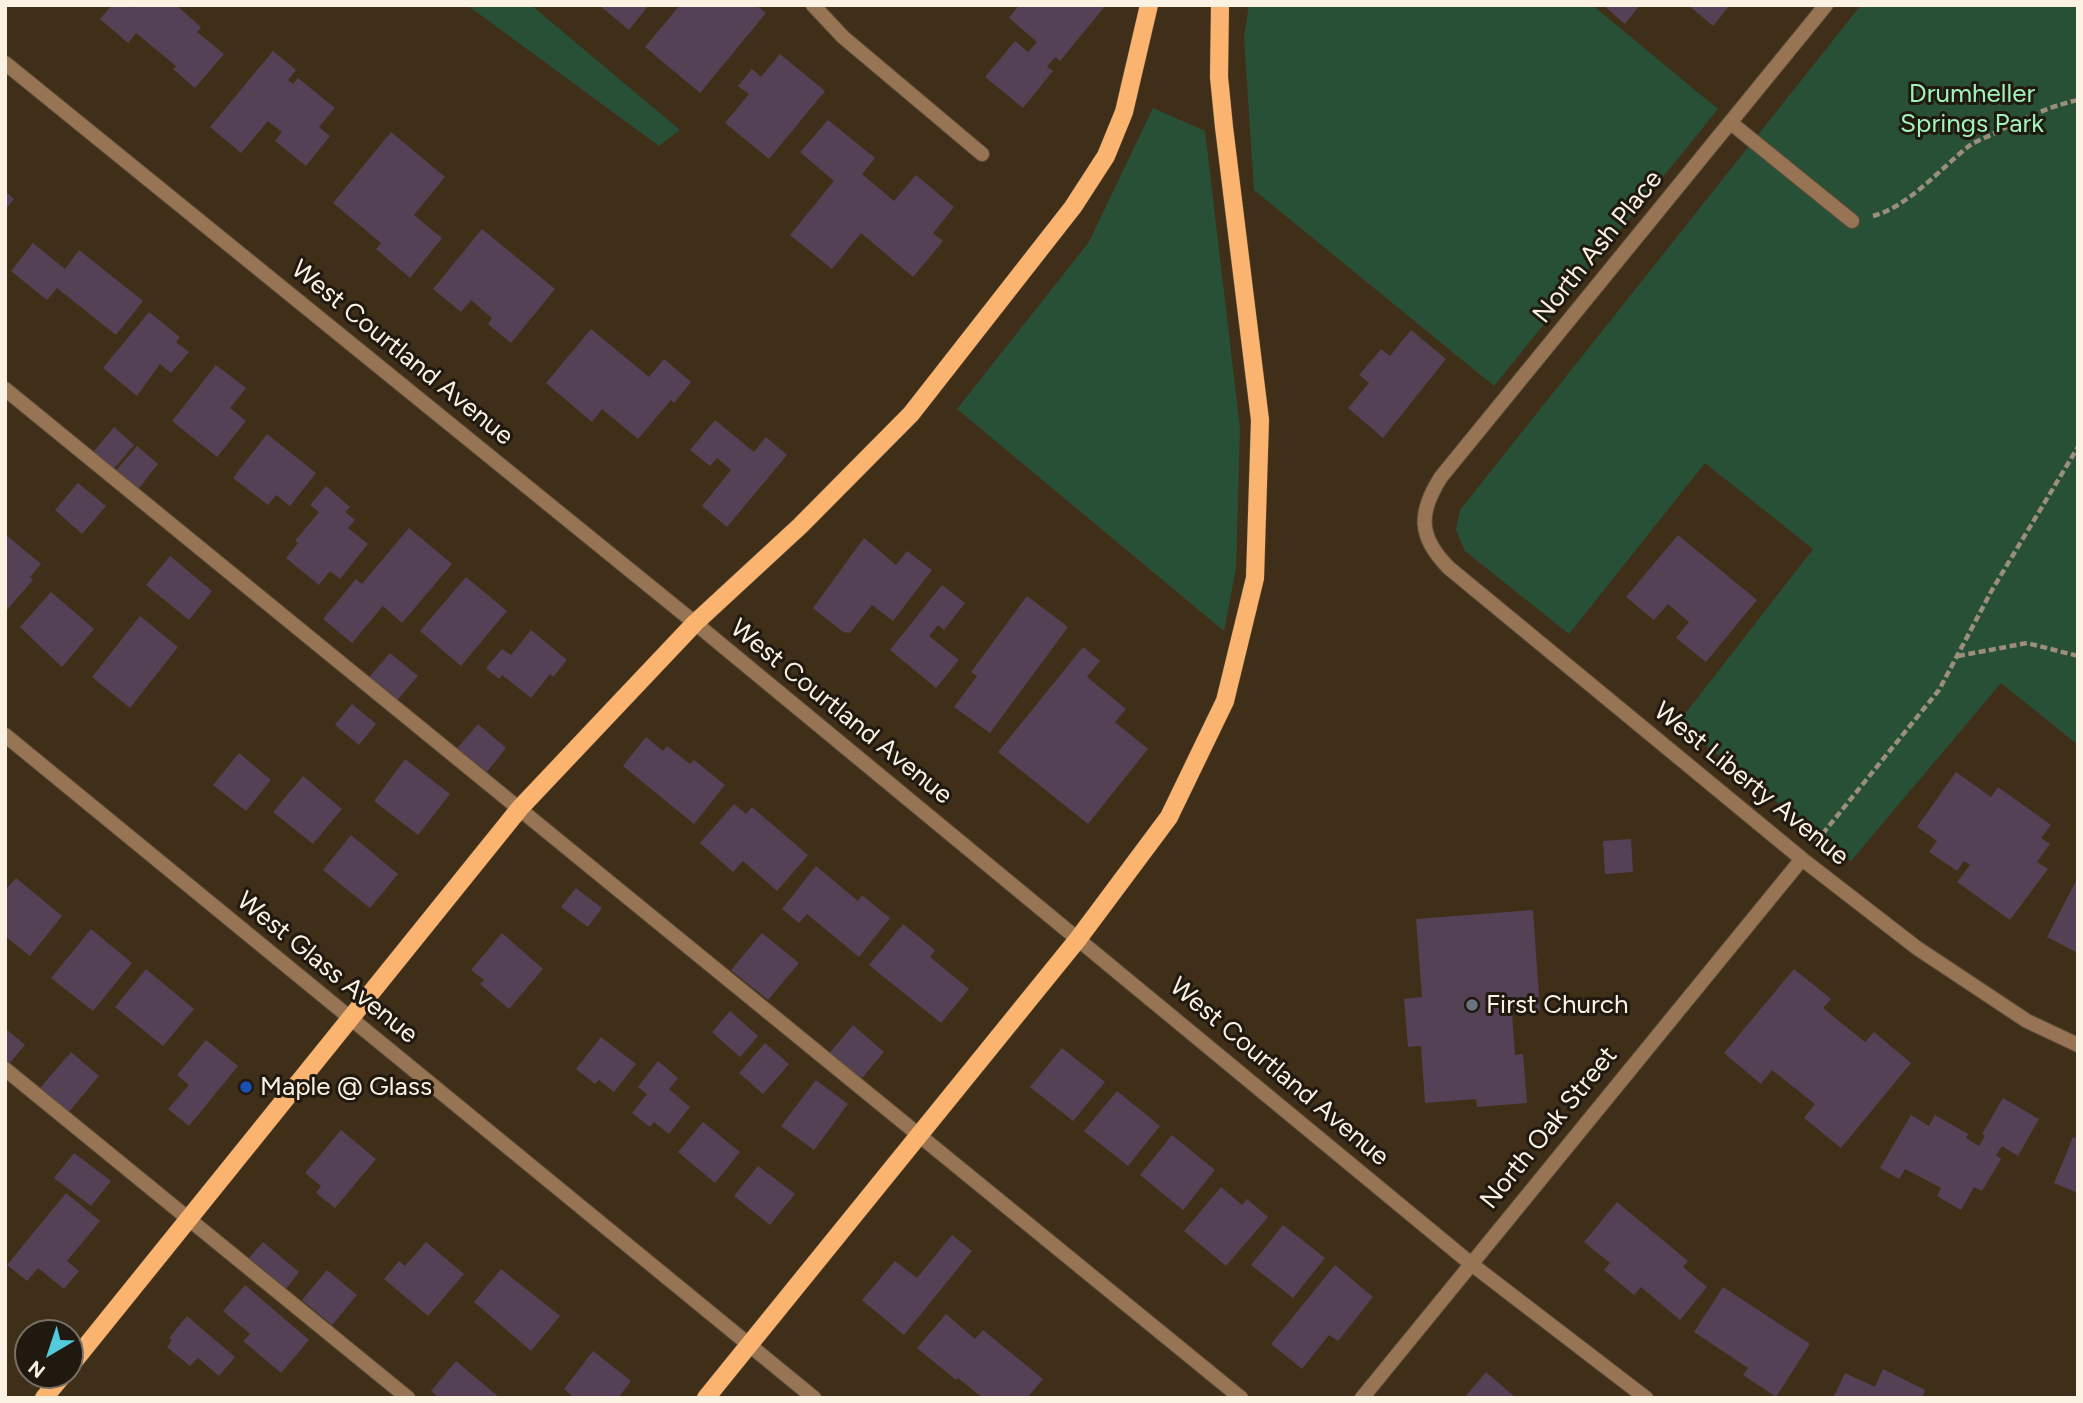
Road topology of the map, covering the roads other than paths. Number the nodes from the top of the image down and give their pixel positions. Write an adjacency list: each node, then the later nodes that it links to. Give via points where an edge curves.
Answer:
1 (813, 5): 7 (street, via 843,37)
2 (1149, 5): 11 (main road, via 1124,112 1106,156 1073,207 911,414 800,527)
3 (1220, 5): 15 (main road, via 1219,77 1259,420 1255,578 1225,701 1169,817)
4 (1826, 5): 6 (street, North Ash Place)
5 (5, 63): 11 (street, West Courtland Avenue)
6 (1731, 123): 8 (street); 10 (street, North Ash Place, via 1441,477 1427,500)
7 (982, 154)
8 (1852, 221)
9 (5, 388): 13 (street)
10 (1424, 526): 14 (street, West Liberty Avenue, via 1432,549 1449,568)
11 (695, 622): 13 (main road); 15 (street, West Courtland Avenue)
12 (5, 736): 16 (street, West Glass Avenue)
13 (520, 808): 16 (main road); 19 (street)
14 (1802, 859): 17 (street, West Liberty Avenue, via 1917,948 2027,1021); 21 (street, North Oak Street)
15 (1078, 939): 19 (main road); 21 (street, West Courtland Avenue)
16 (351, 1019): 20 (main road); 22 (street, West Glass Avenue)
17 (2078, 1045)
18 (5, 1069): 20 (street)
19 (919, 1135): 22 (main road); 27 (street)
20 (189, 1219): 23 (main road); 24 (street)
21 (1471, 1263): 28 (street, North Oak Street); 29 (street, West Courtland Avenue)
22 (748, 1345): 25 (main road); 26 (street, West Glass Avenue)
23 (84, 1349)
24 (408, 1398)
25 (706, 1398)
26 (814, 1398)
27 (1241, 1398)
28 (1362, 1398)
29 (1646, 1398)

